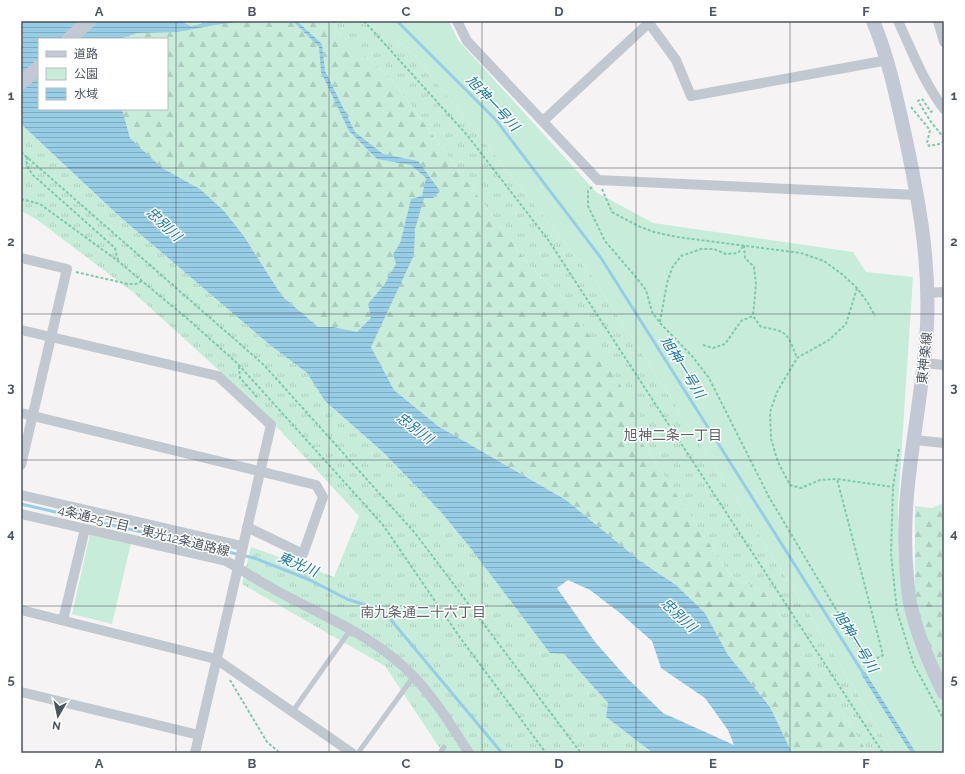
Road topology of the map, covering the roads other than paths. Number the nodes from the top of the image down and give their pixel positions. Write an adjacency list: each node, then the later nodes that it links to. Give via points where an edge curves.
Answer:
1 (89, 21): 7 (street)
2 (457, 21): 13 (street, via 467,41)
3 (873, 21): 9 (street, 東神楽線)
4 (898, 21): 12 (street)
5 (938, 21): 8 (street)
6 (650, 22): 9 (street, via 676,60 692,96); 13 (street)
7 (70, 38)
8 (944, 42)
9 (888, 60): 14 (street, 東神楽線)
10 (38, 68): 11 (street)
11 (21, 84)
12 (941, 112)
13 (543, 121): 14 (street, via 598,180)
14 (917, 194): 17 (street, 東神楽線, via 925,247)
15 (21, 258): 19 (street, via 67,269)
16 (944, 292): 17 (street)
17 (928, 293): 20 (street, 東神楽線)
18 (21, 330): 19 (street)
19 (51, 337): 23 (street); 27 (street, via 218,376 271,426)
20 (924, 363): 21 (street); 24 (street, 東神楽線)
21 (944, 366)
22 (21, 412): 23 (street)
23 (33, 415): 26 (street); 27 (street)
24 (914, 440): 25 (street); 39 (street, 東神楽線, via 905,525 910,605 925,654)
25 (944, 443)
26 (21, 465)
27 (260, 471): 30 (street); 30 (street, via 316,485 322,497 303,554)
28 (21, 495): 32 (street)
29 (21, 514): 31 (street, 4条通25丁目・東光12条道路線)
30 (247, 527): 32 (street)
31 (85, 528): 32 (street, 4条通25丁目・東光12条道路線, via 226,561); 34 (street)
32 (240, 556): 35 (street, via 270,587); 36 (street, 4条通25丁目・東光12条道路線)
33 (21, 610): 34 (street)
34 (63, 620): 36 (street)
35 (351, 629): 37 (street, via 385,651); 40 (lane)
36 (216, 659): 40 (street); 41 (street, 4条通25丁目・東光12条道路線)
37 (414, 676): 45 (lane); 47 (street, via 438,705)
38 (21, 692): 41 (street)
39 (944, 693)
40 (293, 711): 44 (street)
41 (199, 735): 43 (street, 4条通25丁目・東光12条道路線)
42 (444, 747): 46 (lane)
43 (195, 753)
44 (352, 753)
45 (358, 753)
46 (440, 753)
47 (469, 753)

